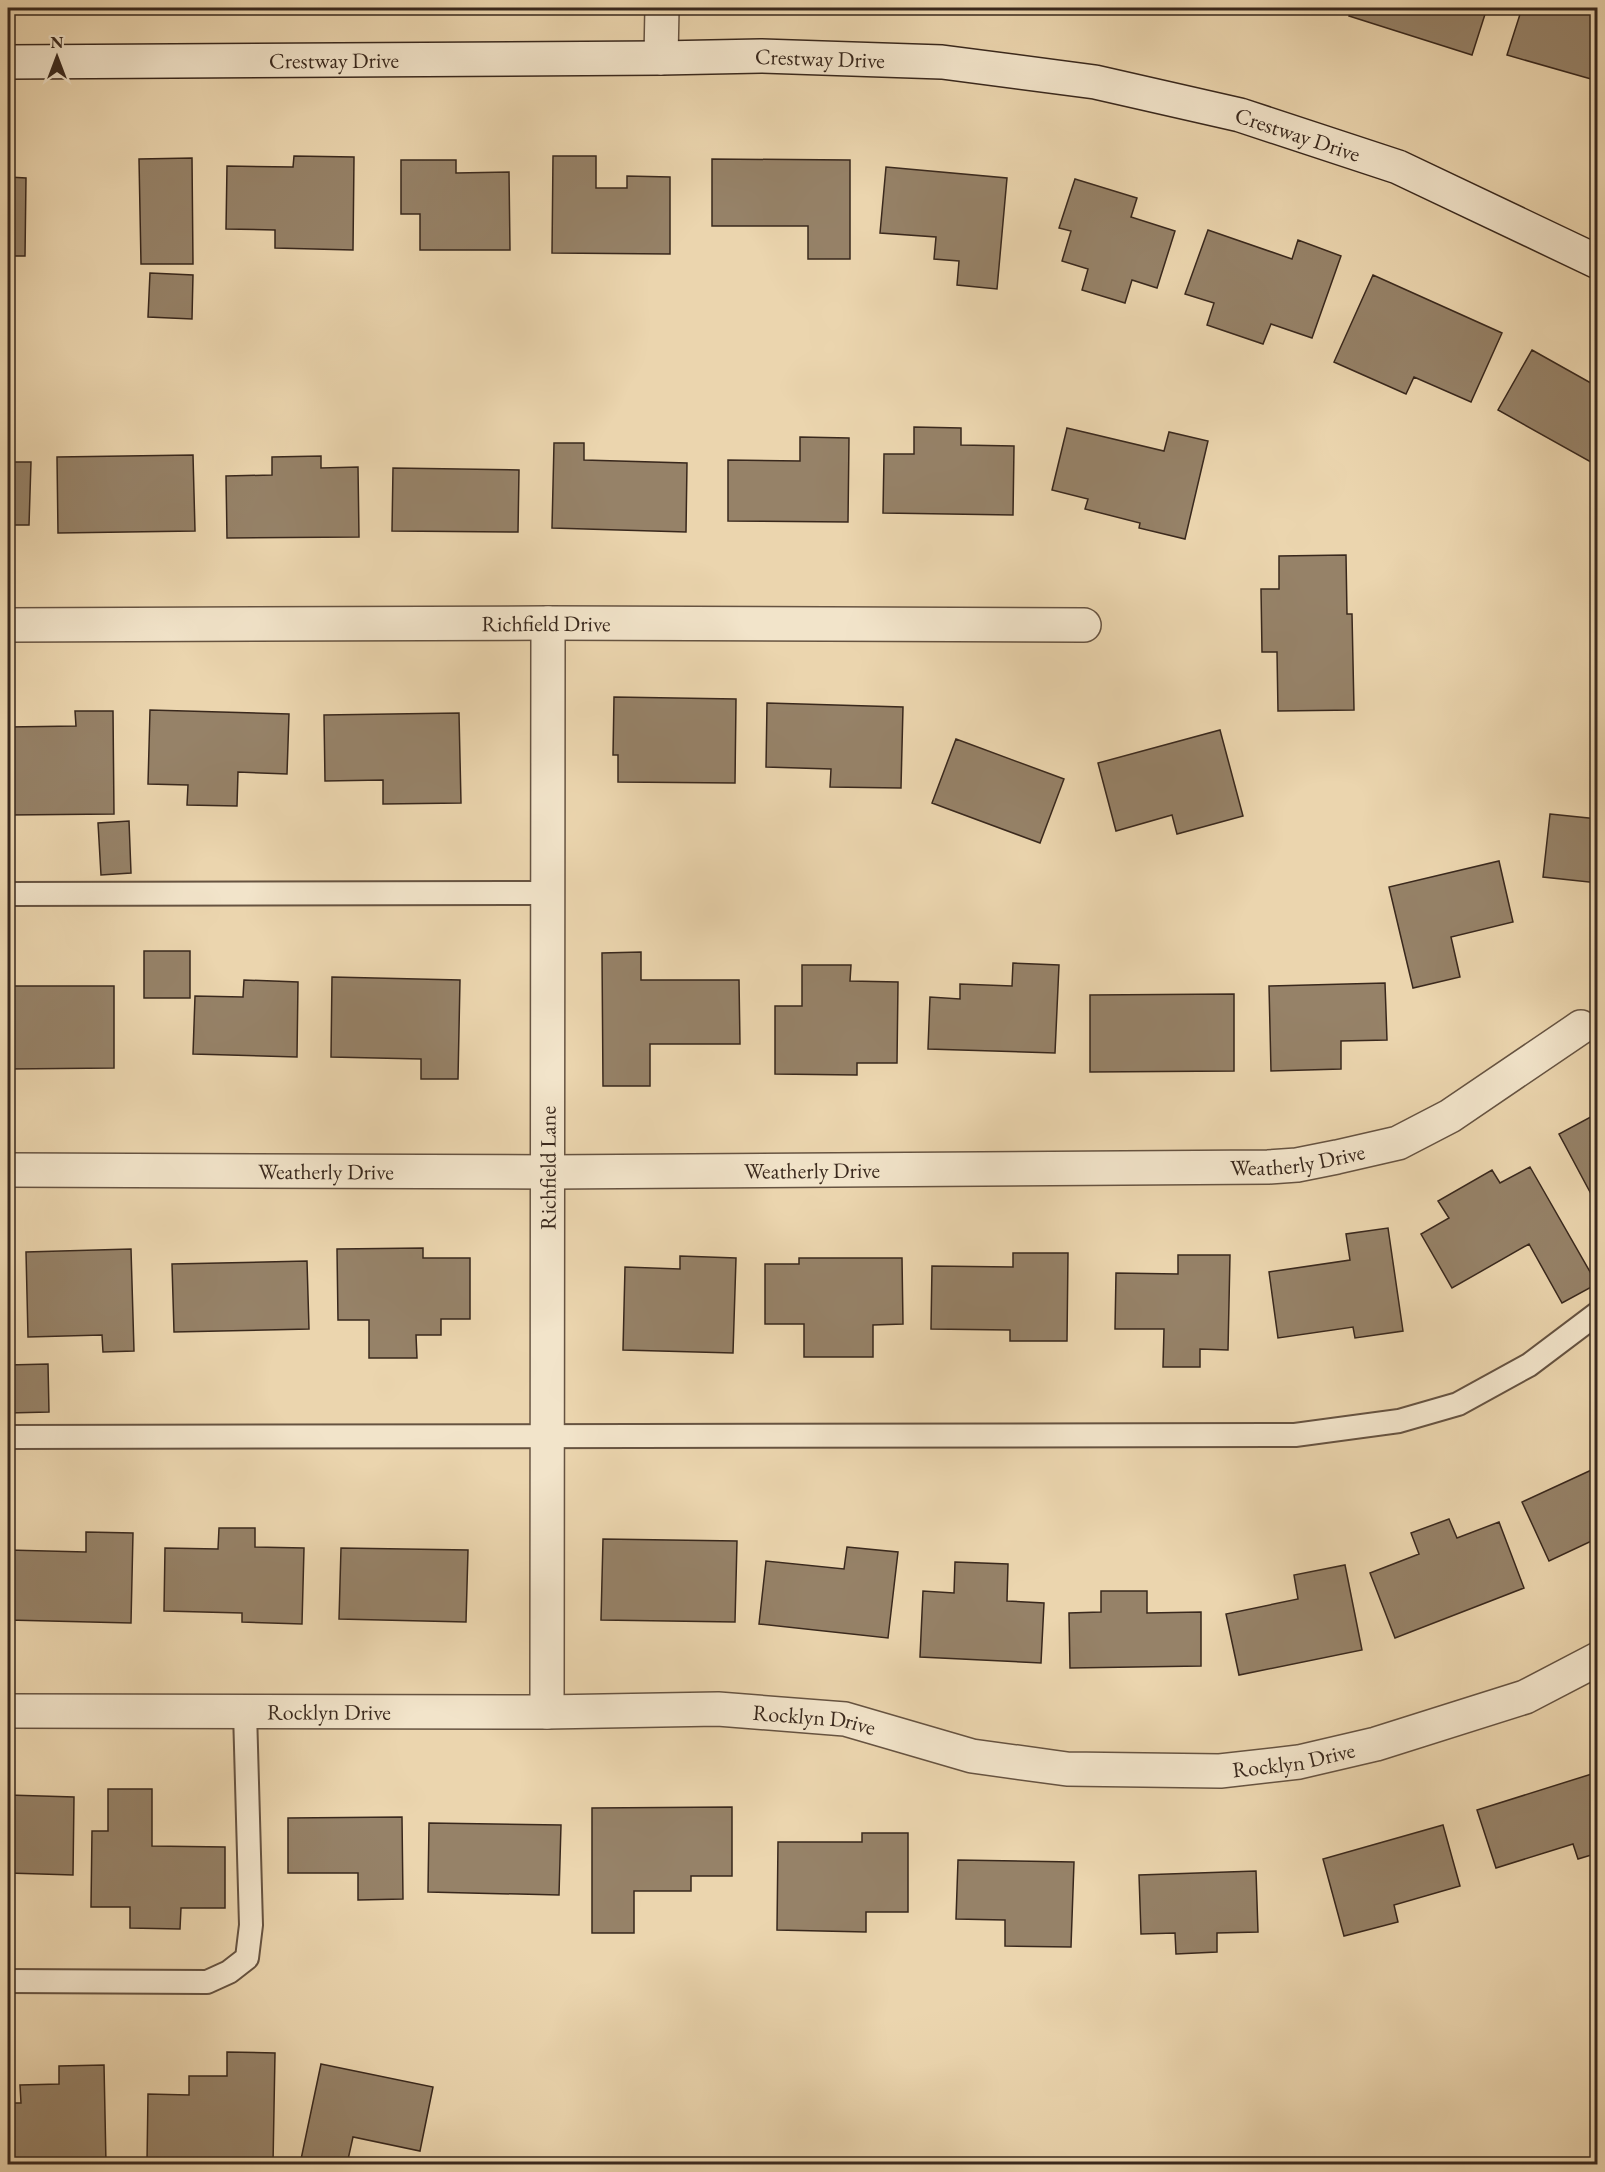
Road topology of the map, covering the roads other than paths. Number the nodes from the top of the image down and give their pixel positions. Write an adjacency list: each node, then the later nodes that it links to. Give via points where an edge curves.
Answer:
1 (662, 8): 2 (street)
2 (661, 58): 3 (street, Crestway Drive); 4 (street, Crestway Drive, via 761,56 942,62 1095,82 1240,115 1398,166)
3 (8, 62)
4 (1598, 262)
5 (548, 623): 6 (street, Richfield Drive); 7 (street, Richfield Drive); 8 (street, Richfield Lane)
6 (1084, 625)
7 (8, 626)
8 (547, 893): 9 (lane); 12 (street, Richfield Lane)
9 (8, 894)
10 (1581, 1027): 12 (street, Weatherly Drive, via 1450,1116 1398,1143 1297,1165)
11 (8, 1170): 12 (street, Weatherly Drive)
12 (548, 1172): 15 (street, Richfield Lane)
13 (1598, 1313): 15 (lane, via 1529,1365 1458,1404 1400,1421 1295,1436)
14 (8, 1437): 15 (lane)
15 (548, 1437): 19 (street, Richfield Lane)
16 (1598, 1659): 19 (street, Rocklyn Drive, via 1525,1697 1376,1744 1299,1762 1220,1771 1035,1765 972,1756 845,1719 718,1709)
17 (8, 1711): 18 (street, Rocklyn Drive)
18 (245, 1712): 19 (street, Rocklyn Drive); 20 (lane, via 251,1925 247,1958 207,1982)
19 (547, 1712)
20 (8, 1981)

